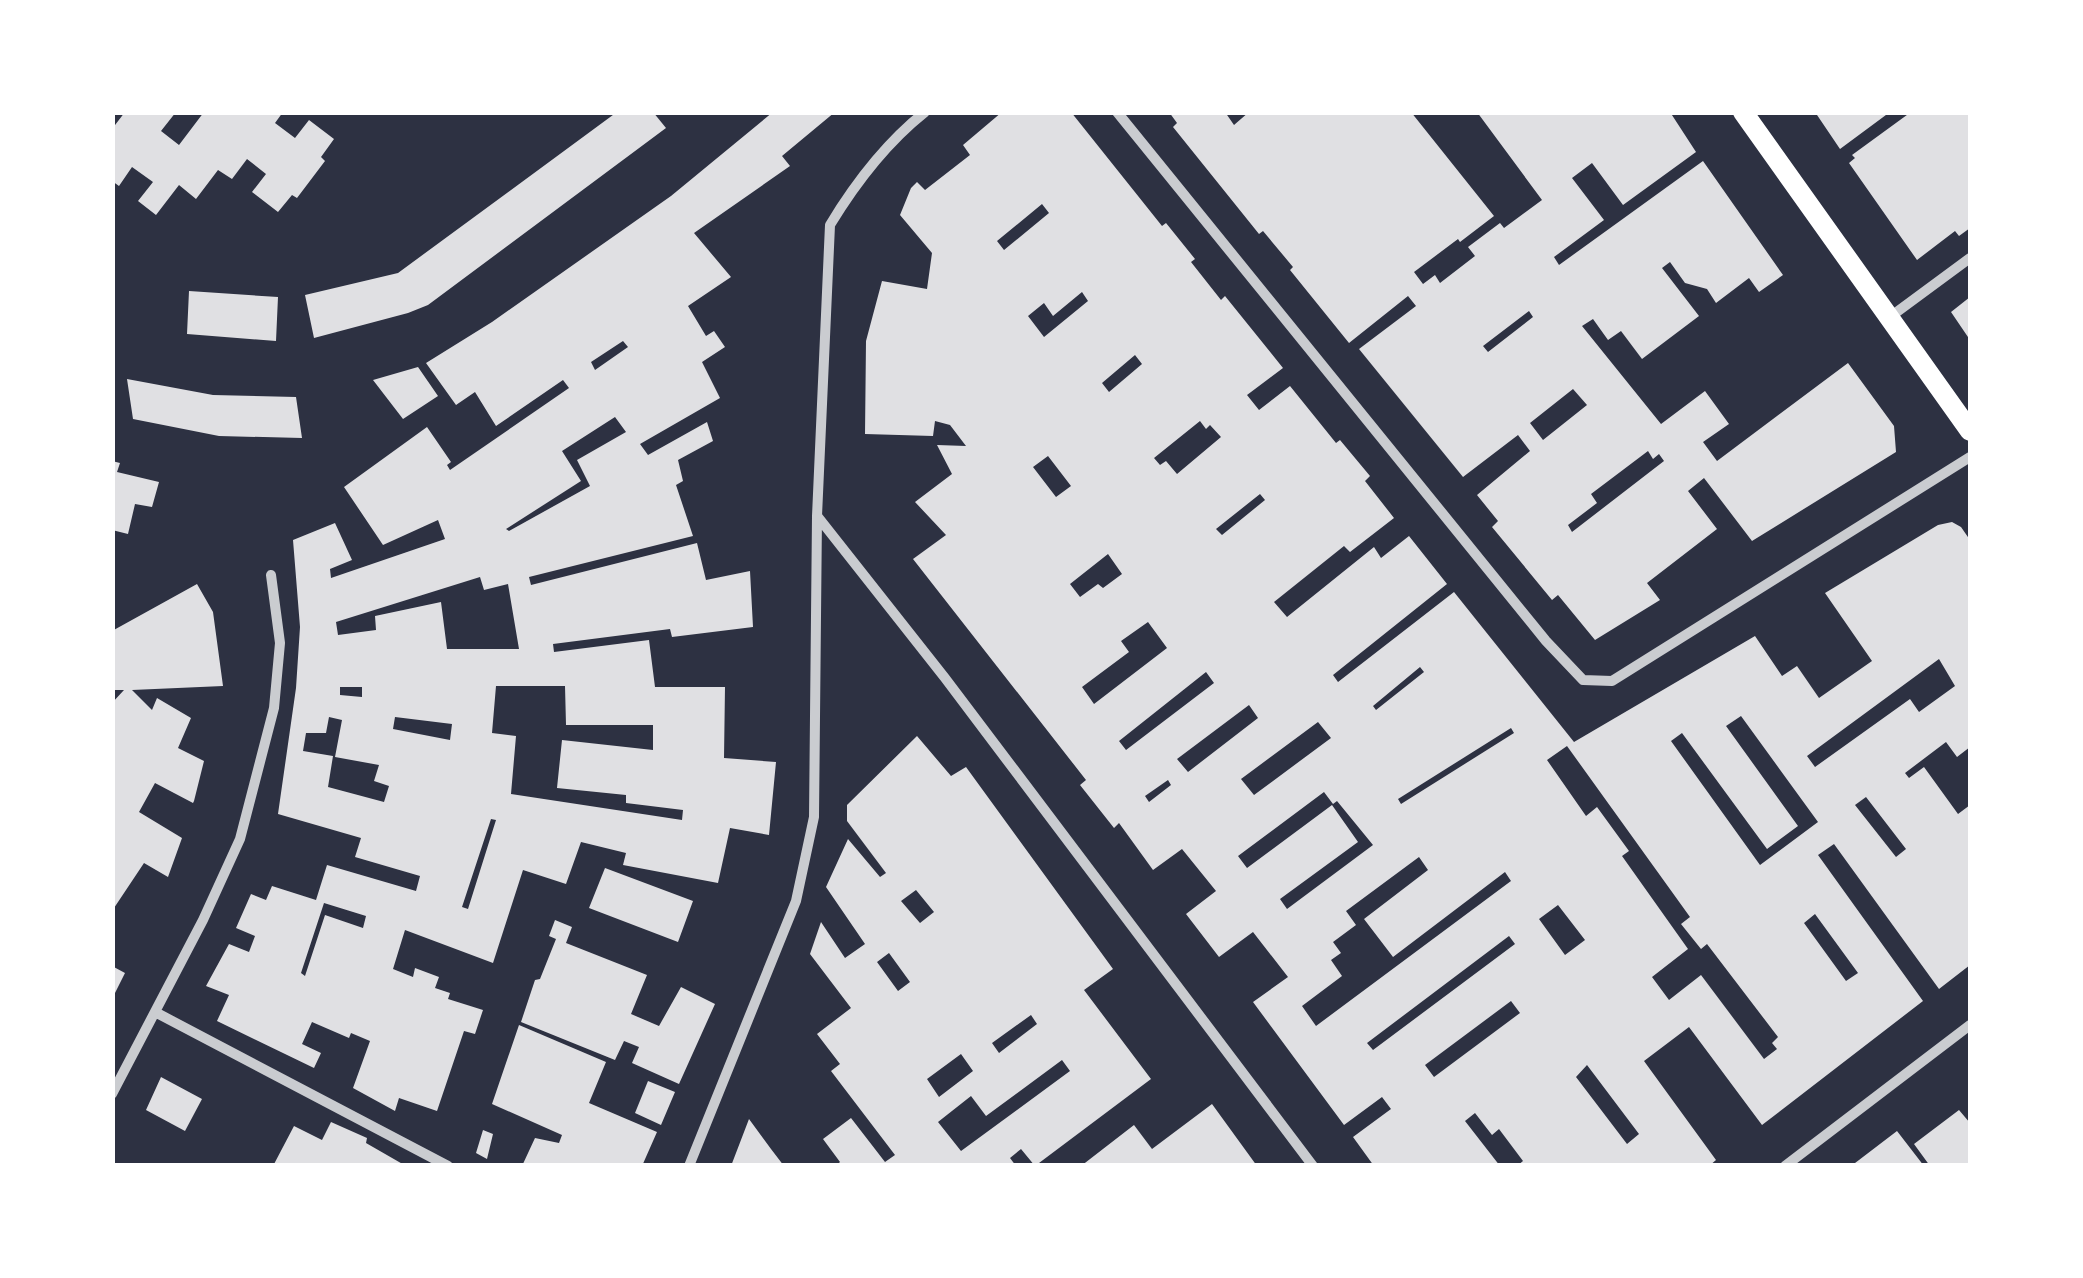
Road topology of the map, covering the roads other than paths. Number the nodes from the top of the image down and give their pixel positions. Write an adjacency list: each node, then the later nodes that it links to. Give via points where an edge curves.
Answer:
1 (926, 112): 8 (street, via 853,187 830,225)
2 (1118, 112): 7 (street, via 1583,680 1612,680)
3 (1743, 112): 5 (main road)
4 (1970, 258): 5 (street)
5 (1890, 317): 6 (main road)
6 (1970, 431)
7 (1970, 457)
8 (817, 516): 14 (street, via 814,817 796,901); 15 (street)
9 (271, 575): 10 (street, via 280,643 274,708 255,786 240,839)
10 (156, 1012): 12 (street); 13 (street)
11 (1970, 1025): 16 (street)
12 (112, 1094)
13 (448, 1166)
14 (688, 1166)
15 (1313, 1166)
16 (1785, 1166)

